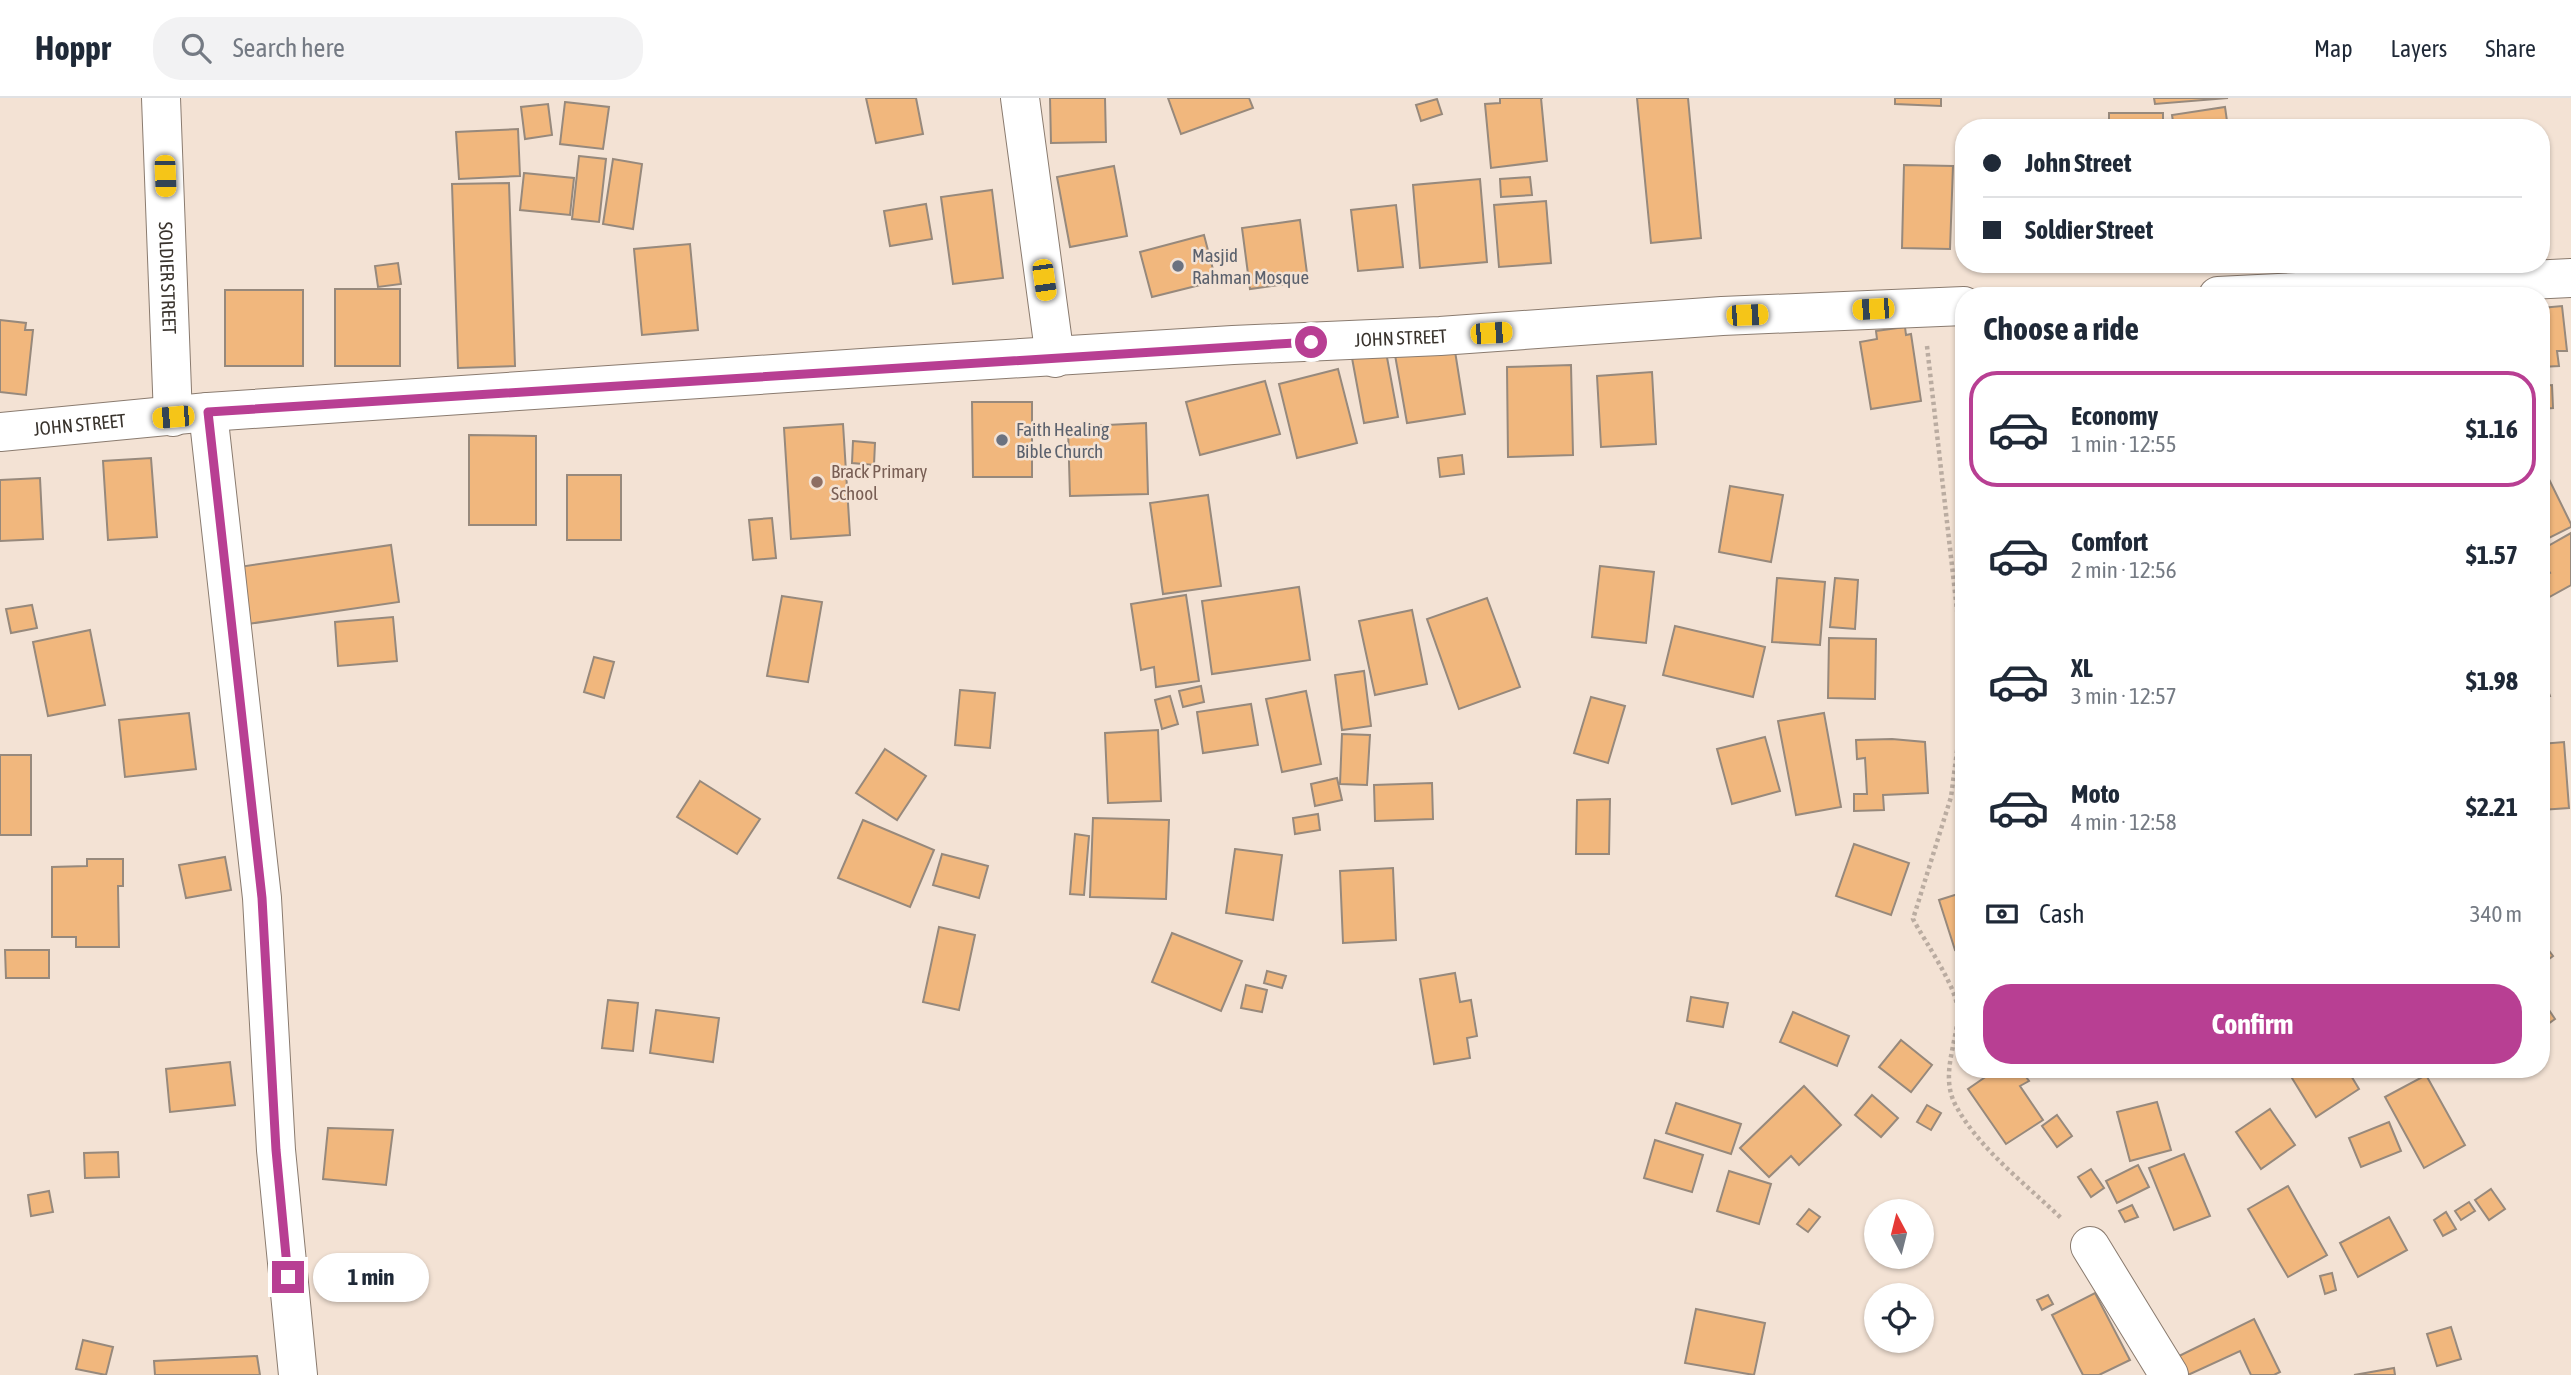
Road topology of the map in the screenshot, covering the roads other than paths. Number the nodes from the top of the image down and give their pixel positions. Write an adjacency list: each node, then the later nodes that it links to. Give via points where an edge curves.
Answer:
1 (161, 98): 7 (street, SOLDIER STREET)
2 (1020, 98): 6 (street)
3 (2571, 278): 4 (street)
4 (2394, 287)
5 (1955, 306): 6 (street, JOHN STREET, via 1722,316)
6 (1055, 358): 7 (street, JOHN STREET)
7 (190, 414): 8 (street, JOHN STREET); 10 (street, SOLDIER STREET, via 262,898 276,1150)
8 (0, 432)
9 (2090, 1246): 11 (street)
10 (299, 1375)
11 (2169, 1375)

